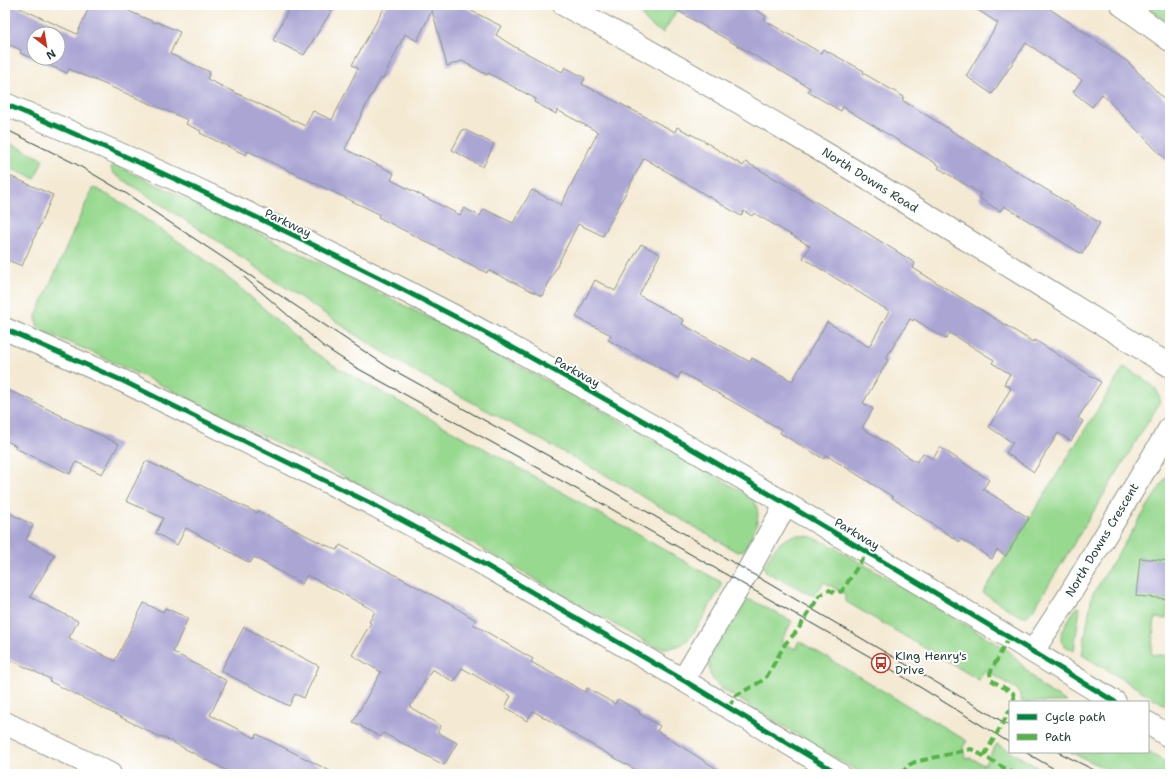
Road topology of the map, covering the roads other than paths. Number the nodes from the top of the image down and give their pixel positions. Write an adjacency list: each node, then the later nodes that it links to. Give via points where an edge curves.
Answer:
1 (564, 5): 6 (street, North Downs Road, via 668,61 817,148)
2 (1122, 5): 3 (street)
3 (1170, 40)
4 (5, 104): 8 (street, Parkway, via 164,174 397,287 589,389)
5 (5, 329): 10 (street, via 123,381 370,502 480,562)
6 (1170, 366)
7 (1170, 428): 9 (street, North Downs Crescent)
8 (786, 504): 9 (street, Parkway); 10 (street)
9 (1033, 651): 11 (street, Parkway)
10 (683, 680): 17 (street)
11 (1112, 701)
12 (5, 723): 15 (street)
13 (1149, 724): 14 (street)
14 (1170, 737)
15 (87, 769): 16 (street)
16 (110, 774)
17 (839, 774)

